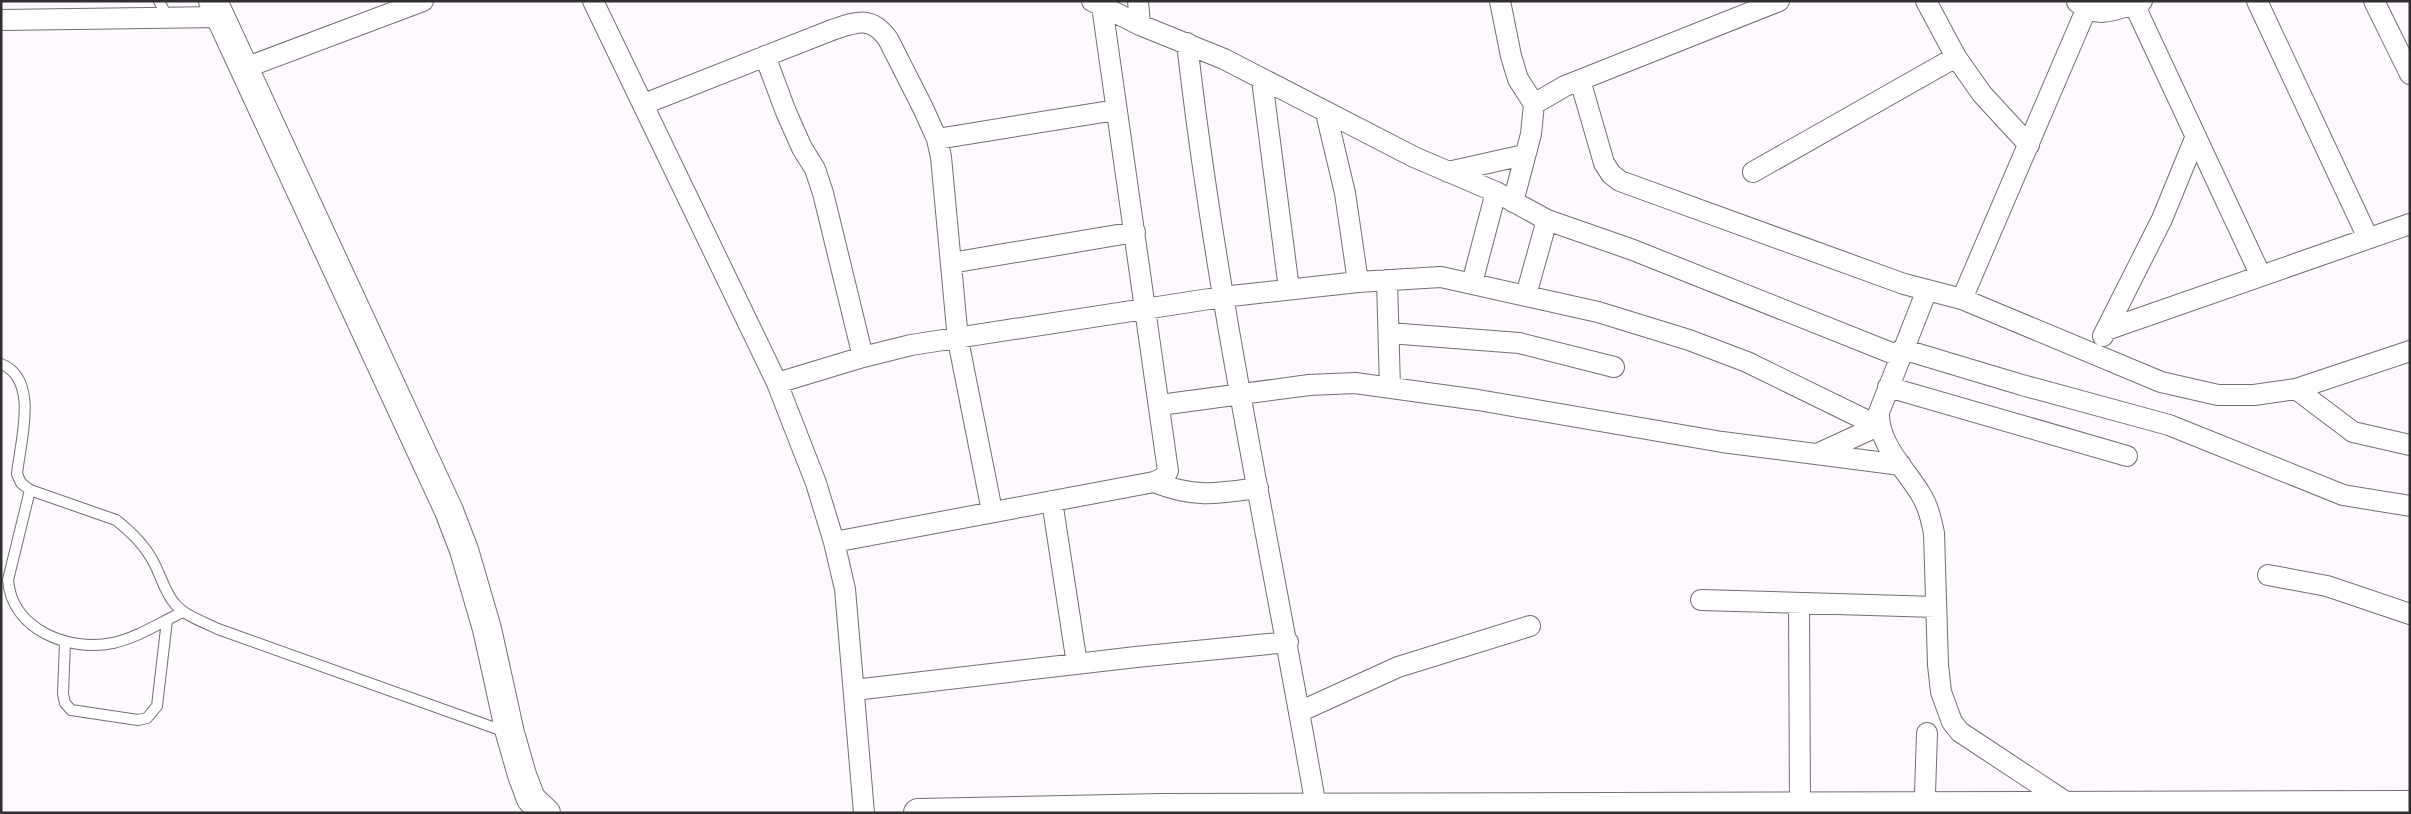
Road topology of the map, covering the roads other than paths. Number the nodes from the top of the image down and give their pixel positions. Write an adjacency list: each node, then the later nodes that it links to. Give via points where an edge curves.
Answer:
1 (423, 1): 19 (street)
2 (593, 1): 23 (street)
3 (1138, 1): 15 (street)
4 (1500, 1): 24 (street, via 1518,79)
5 (1779, 1): 22 (street)
6 (1926, 1): 18 (street)
7 (2258, 1): 37 (street)
8 (2374, 1): 20 (street)
9 (2138, 2): 11 (street, via 2101,13); 27 (street)
10 (1097, 4): 15 (street); 25 (street)
11 (2081, 6): 29 (street)
12 (217, 9): 13 (street); 19 (street)
13 (164, 10): 14 (street)
14 (1, 20)
15 (1140, 25): 16 (street)
16 (1187, 43): 21 (street); 46 (street, via 1198,146)
17 (765, 56): 23 (street); 28 (street, via 854,23 871,23 880,27); 55 (street, via 823,193)
18 (1956, 56): 29 (street, via 1982,94); 32 (street)
19 (245, 68): 89 (street, via 461,542 487,629)
20 (2410, 74)
21 (1262, 80): 26 (street); 43 (street)
22 (1580, 80): 24 (street); 44 (street, via 1604,163 1620,181)
23 (644, 104): 58 (street)
24 (1534, 104): 30 (street, via 1531,134)
25 (1116, 110): 28 (street); 36 (street)
26 (1326, 113): 31 (street); 41 (street, via 1345,193)
27 (2196, 136): 39 (street); 49 (street, via 2162,218)
28 (937, 139): 38 (street, via 944,177)
29 (2029, 145): 47 (street)
30 (1524, 155): 31 (street); 33 (street)
31 (1448, 172): 33 (street)
32 (1753, 172)
33 (1505, 197): 34 (street); 42 (street)
34 (1547, 220): 45 (street); 53 (street)
35 (2410, 224): 37 (street)
36 (1135, 232): 38 (street); 48 (street)
37 (2368, 238): 39 (street)
38 (951, 262): 51 (street)
39 (2261, 276): 49 (street)
40 (1387, 280): 41 (street); 42 (street, via 1441,277); 50 (street)
41 (1358, 282): 43 (street)
42 (1472, 283): 45 (street)
43 (1289, 289): 46 (street)
44 (1927, 290): 47 (street); 53 (street)
45 (1526, 295): 64 (street, via 1689,340 1747,362)
46 (1222, 297): 48 (street); 62 (street)
47 (1962, 299): 54 (street)
48 (1146, 308): 51 (street); 63 (street)
49 (2106, 330): 54 (street)
50 (1389, 333): 57 (street, via 1512,342); 60 (street)
51 (958, 340): 55 (street, via 911,345); 74 (street)
52 (2410, 351): 61 (street)
53 (1901, 352): 59 (street); 73 (street, via 2169,425 2343,495)
54 (2094, 354): 61 (street, via 2161,382 2200,392 2254,395)
55 (863, 357): 58 (street)
56 (1, 364): 71 (lane, via 18,376 25,394 17,474 21,483)
57 (1614, 367)
58 (777, 383): 75 (street, via 816,483)
59 (1888, 387): 64 (street, via 1878,412); 67 (street)
60 (1390, 388): 62 (street, via 1355,383 1309,384); 66 (street, via 1722,442)
61 (2296, 389): 65 (street, via 2353,432)
62 (1239, 393): 63 (street); 70 (street)
63 (1160, 405): 69 (street, via 1168,471)
64 (1878, 426): 66 (street); 68 (street)
65 (2410, 445)
66 (1817, 454): 68 (street)
67 (2128, 456)
68 (1901, 465): 79 (street, via 1921,495 1931,518)
69 (1154, 482): 70 (street, via 1190,494); 72 (street)
70 (1258, 488): 85 (street)
71 (30, 490): 80 (lane, via 116,520 128,529 154,561 167,592); 84 (lane, via 11,565 9,592 24,620)
72 (1052, 500): 74 (street); 86 (street)
73 (2410, 506)
74 (992, 511): 75 (street)
75 (834, 542): 87 (street, via 845,589)
76 (2268, 575): 81 (street, via 2327,586)
77 (1701, 600): 78 (street)
78 (1799, 603): 79 (street); 95 (street)
79 (1936, 607): 92 (street, via 1941,692 1952,722 1960,732)
80 (184, 612): 82 (lane); 89 (lane, via 218,629)
81 (2410, 614)
82 (167, 620): 84 (lane, via 115,642 97,645); 84 (lane, via 157,706 147,718 138,720 71,710 63,694)
83 (1530, 626): 88 (street, via 1398,667)
84 (65, 642)
85 (1288, 642): 86 (street); 88 (street)
86 (1077, 664): 87 (street)
87 (854, 690): 100 (street)
88 (1299, 712): 93 (street)
89 (510, 733): 94 (street)
90 (1927, 734): 96 (street, via 1925,794)
91 (2410, 805): 97 (street)
92 (2072, 806): 96 (street); 97 (street)
93 (1316, 807): 95 (street); 98 (street)
94 (536, 808)
95 (1788, 808): 96 (street)
96 (1931, 809)
97 (2302, 809)
98 (1162, 810): 99 (street)
99 (1079, 811): 101 (street)
100 (864, 813)
101 (918, 813)

